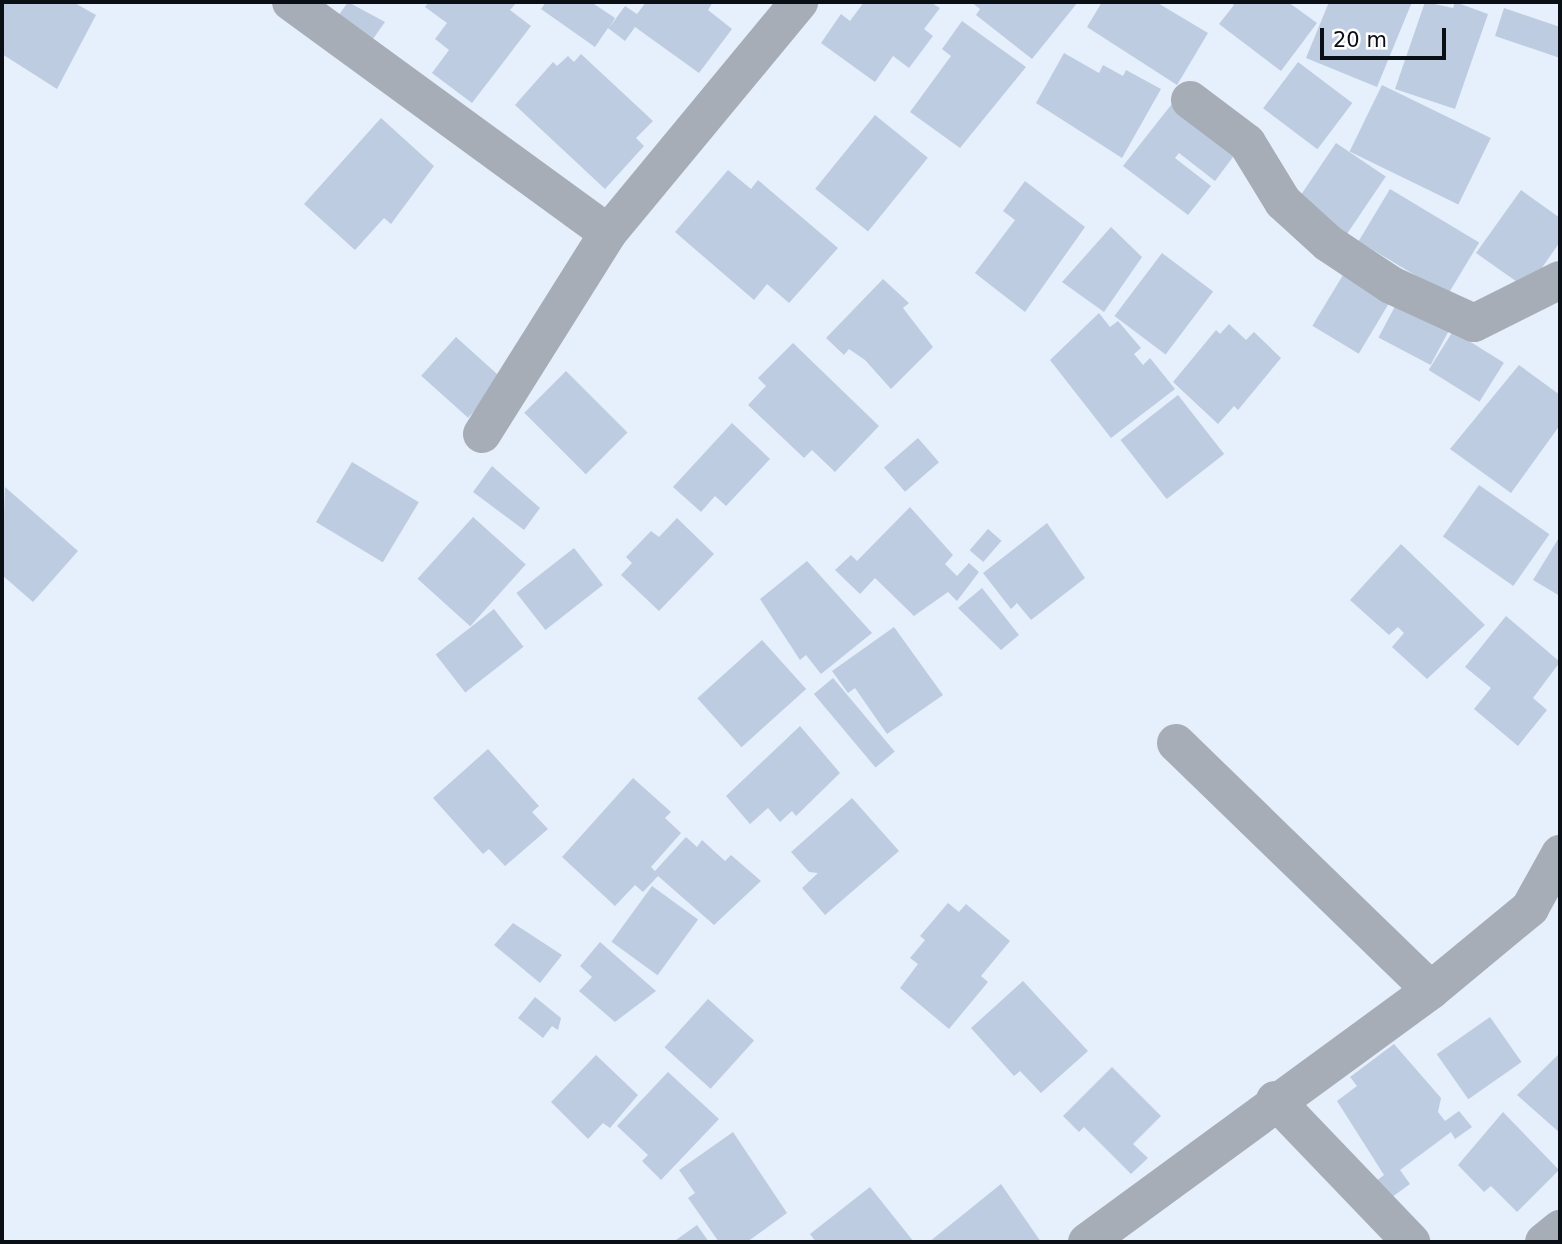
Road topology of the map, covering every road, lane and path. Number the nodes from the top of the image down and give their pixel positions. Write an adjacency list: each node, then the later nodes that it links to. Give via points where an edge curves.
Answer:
1 (290, 2): 4 (street)
2 (799, 2): 4 (street)
3 (1190, 100): 5 (street, via 1247,143 1283,202 1328,243 1391,285 1474,323)
4 (608, 233): 6 (street)
5 (1560, 280)
6 (482, 433)
7 (1176, 743): 9 (street)
8 (1560, 854): 9 (street, via 1530,908)
9 (1431, 990): 10 (street)
10 (1275, 1100): 12 (street); 13 (street)
11 (1560, 1229): 14 (street)
12 (1087, 1242)
13 (1411, 1242)
14 (1544, 1242)

